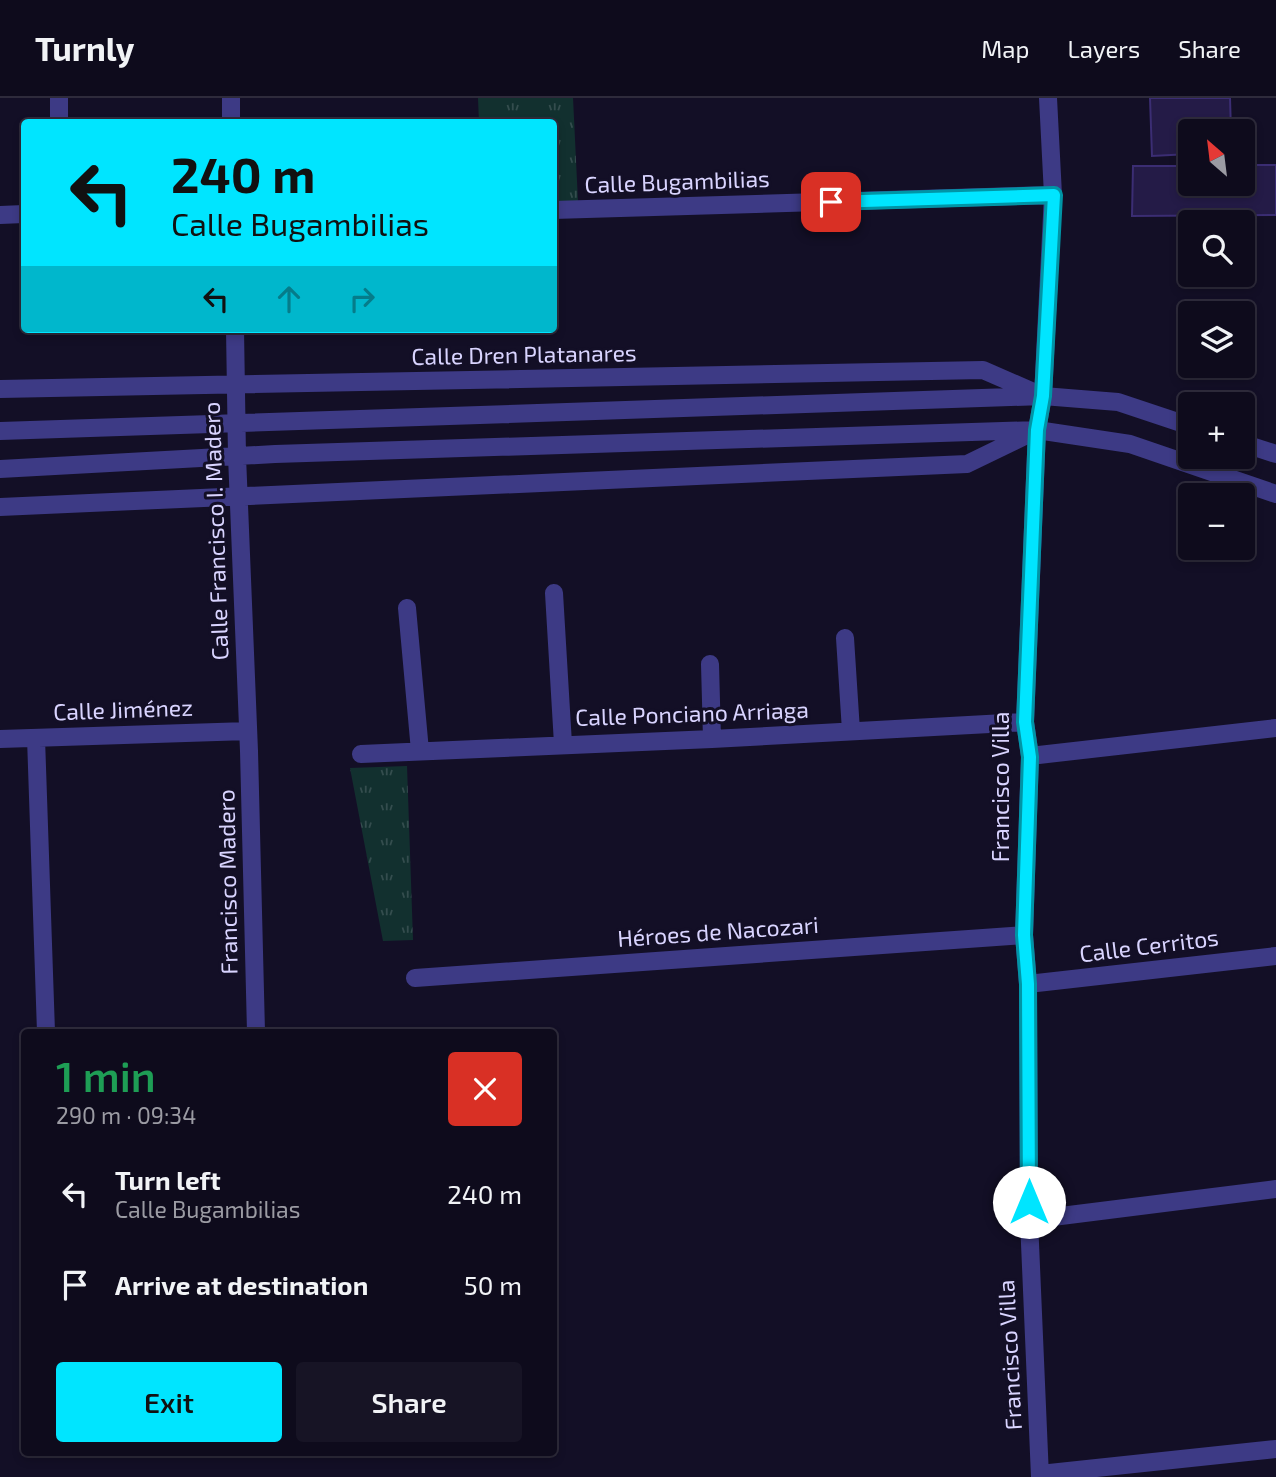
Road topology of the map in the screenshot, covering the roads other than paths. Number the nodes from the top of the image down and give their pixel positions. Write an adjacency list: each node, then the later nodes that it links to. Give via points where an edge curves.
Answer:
1 (59, 98): 4 (street)
2 (231, 98): 5 (street)
3 (1048, 98): 6 (street, Francisco Villa)
4 (59, 119)
5 (231, 119)
6 (1054, 195): 7 (street, Calle Bugambilias); 13 (street, Francisco Villa)
7 (557, 210)
8 (21, 214): 9 (street)
9 (0, 215)
10 (235, 333): 11 (street, Calle Francisco I. Madero)
11 (236, 386): 12 (street, Calle Dren Platanares); 13 (street, Calle Dren Platanares, via 983,370); 15 (street, Calle Francisco I. Madero)
12 (0, 389)
13 (1043, 396): 14 (street, Calle Dren Platanares, via 1118,402); 15 (street, Calle Dren Platanares); 17 (street, Francisco Villa)
14 (1178, 422)
15 (236, 423): 16 (street, Calle Dren Platanares); 20 (street, Calle Francisco I. Madero)
16 (0, 430)
17 (1037, 430): 20 (street); 22 (street, via 1130,444); 23 (street, via 967,464); 29 (street, Francisco Villa)
18 (1255, 447): 19 (street)
19 (1276, 454)
20 (237, 456): 21 (street); 23 (street, Calle Francisco I. Madero)
21 (0, 469)
22 (1276, 494)
23 (238, 496): 24 (street); 31 (street, Calle Francisco I. Madero)
24 (0, 507)
25 (554, 593): 36 (street)
26 (407, 608): 37 (street)
27 (845, 638): 32 (street)
28 (710, 664): 35 (street)
29 (1025, 722): 32 (street, Calle Ponciano Arriaga); 39 (street, Francisco Villa)
30 (1276, 728): 39 (street)
31 (248, 731): 33 (street, Calle Jiménez); 45 (street, Francisco Madero)
32 (851, 731): 35 (street, Calle Ponciano Arriaga)
33 (36, 737): 34 (street, Calle Jiménez); 44 (street)
34 (0, 738)
35 (712, 738): 36 (street, Calle Ponciano Arriaga)
36 (563, 744): 37 (street, Calle Ponciano Arriaga)
37 (421, 751): 38 (street, Calle Ponciano Arriaga)
38 (361, 754)
39 (1030, 757): 40 (street, Francisco Villa)
40 (1024, 935): 42 (street, Héroes de Nacozari); 43 (street, Francisco Villa)
41 (1276, 956): 43 (street, Calle Cerritos)
42 (415, 978)
43 (1028, 984): 47 (street, Francisco Villa)
44 (46, 1029)
45 (256, 1029)
46 (1276, 1189): 47 (street)
47 (1029, 1220): 49 (street, Francisco Villa)
48 (1276, 1449): 49 (street)
49 (1040, 1476)

